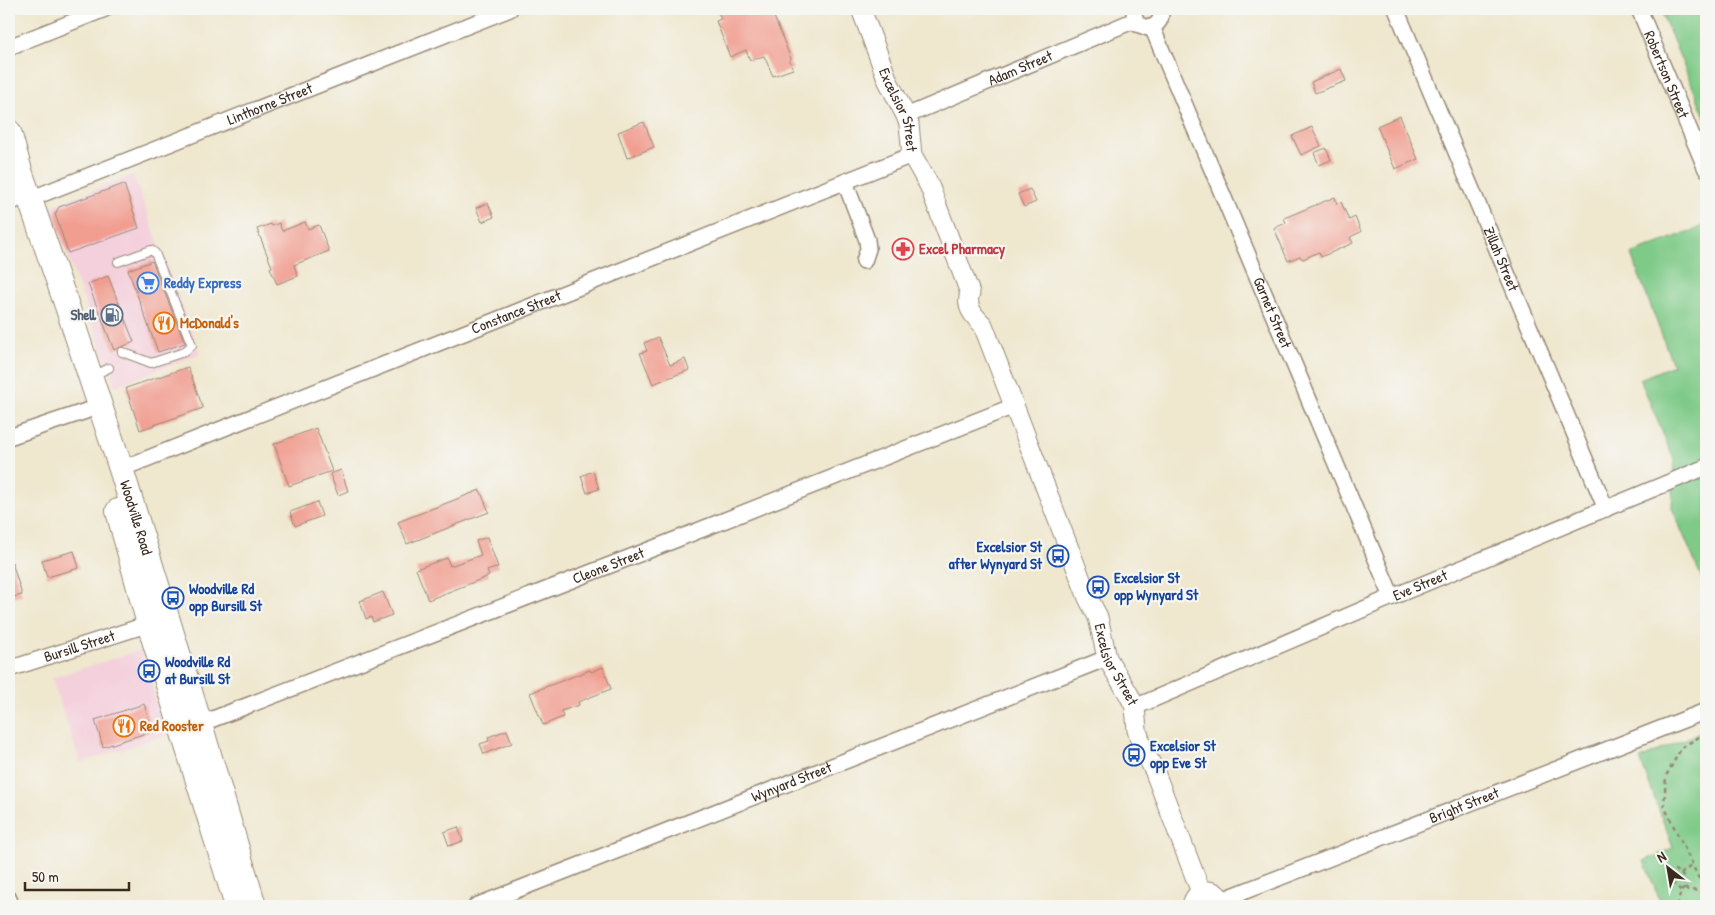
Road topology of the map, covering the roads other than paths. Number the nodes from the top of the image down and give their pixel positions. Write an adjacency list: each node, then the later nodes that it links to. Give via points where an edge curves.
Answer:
1 (105, 9): 9 (street)
2 (510, 9): 15 (street, Linthorne Street)
3 (861, 9): 10 (street, Excelsior Street, via 888,81)
4 (1161, 9): 8 (street, via 1161,18)
5 (1396, 9): 24 (street, Zillah Street)
6 (1639, 9): 13 (street, Robertson Street)
7 (1135, 14): 8 (street, via 1140,26); 10 (street, Adam Street)
8 (1152, 27): 25 (street, Garnet Street)
9 (9, 47)
10 (906, 116): 12 (street, Excelsior Street)
11 (9, 132): 15 (main road, Woodville Road)
12 (912, 155): 14 (street, Constance Street); 19 (street, Excelsior Street, via 929,185 970,293 968,303 971,312 983,325)
13 (1706, 169)
14 (845, 182): 16 (street, via 868,240); 23 (street, Constance Street)
15 (16, 195): 20 (main road, Woodville Road); 23 (main road, Woodville Road, via 100,372)
16 (864, 261)
17 (118, 262): 18 (lane, via 150,250 155,253 192,345 184,352 151,363)
18 (122, 352)
19 (1014, 406): 27 (street, Excelsior Street, via 1098,617); 31 (street, Cleone Street)
20 (86, 411): 21 (street); 26 (main road, Woodville Road, via 112,490)
21 (9, 437)
22 (1706, 467): 24 (street, Eve Street)
23 (121, 469): 31 (main road, Woodville Road)
24 (1606, 509): 25 (street, Eve Street)
25 (1392, 597): 29 (street, Eve Street)
26 (148, 624): 28 (street, Bursill Street); 36 (main road, Woodville Road)
27 (1107, 658): 29 (street, Excelsior Street); 38 (street, Wynyard Street)
28 (9, 669)
29 (1135, 707): 33 (street, Excelsior Street, via 1142,746 1154,770)
30 (1706, 711): 34 (street, Bright Street)
31 (200, 724): 37 (main road, Woodville Road)
32 (9, 899): 35 (street)
33 (1197, 899): 34 (street, via 1213,892 1218,894)
34 (1222, 903)
35 (11, 906)
36 (237, 906)
37 (254, 906)
38 (476, 906)

